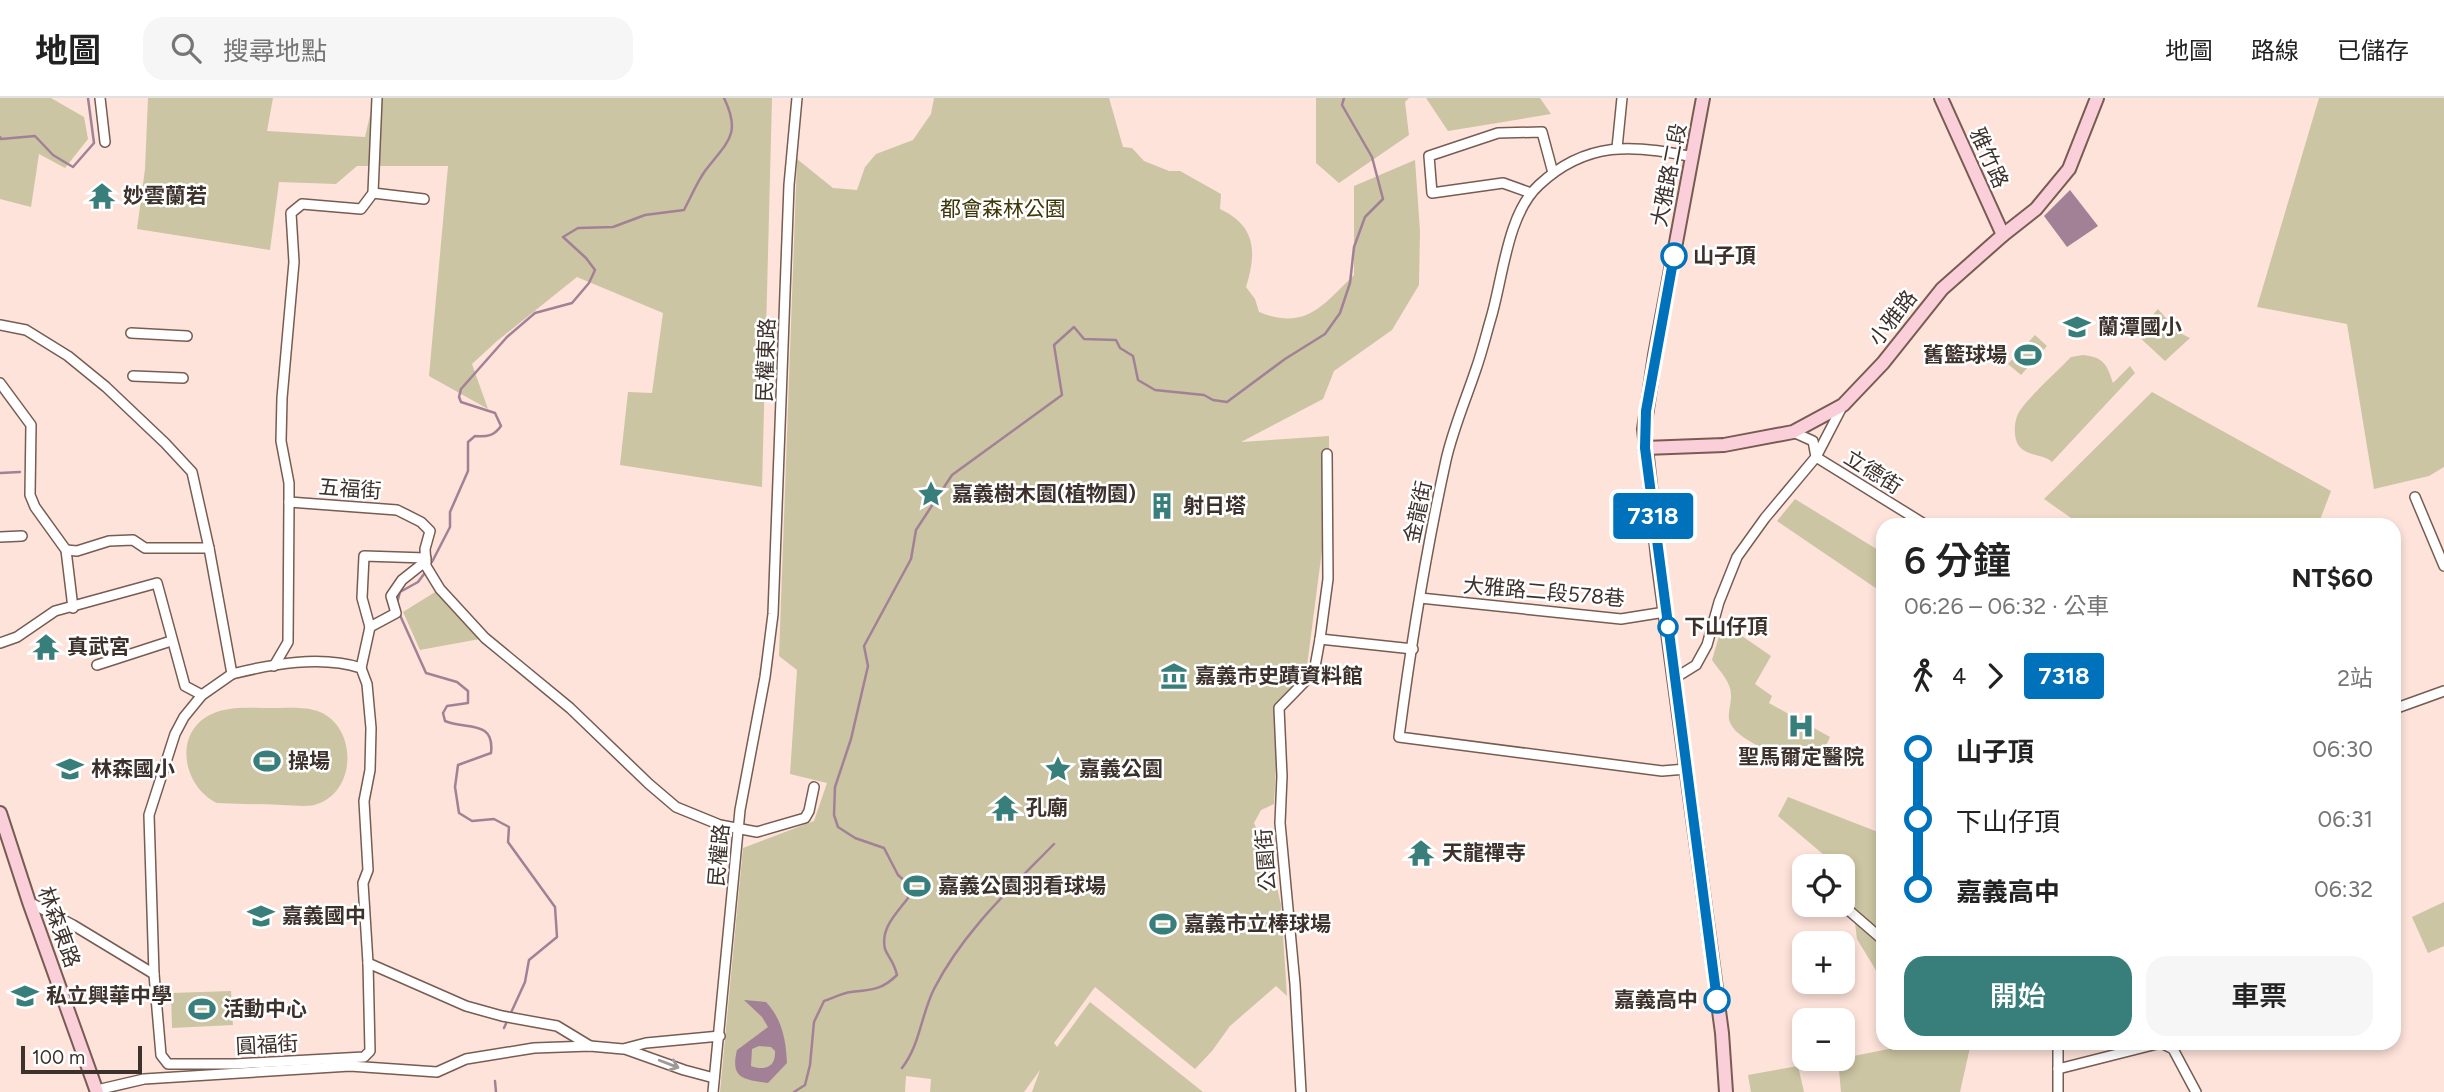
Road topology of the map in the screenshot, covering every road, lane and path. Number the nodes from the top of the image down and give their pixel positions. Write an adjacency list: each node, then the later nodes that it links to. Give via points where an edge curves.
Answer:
1 (100, 98): 8 (street)
2 (377, 98): 12 (street)
3 (797, 98): 39 (street, 民權東路, via 789,185)
4 (1622, 98): 9 (street)
5 (1703, 98): 10 (main road, 大雅路二段)
6 (1941, 98): 15 (main road, 雅竹路)
7 (2097, 98): 15 (main road, 小雅路, via 2069,169 2036,209)
8 (105, 142)
9 (1617, 148): 10 (street, 金龍街); 11 (street, 金龍街, via 1589,153)
10 (1693, 157): 24 (main road, 大雅路二段, via 1655,355)
11 (1553, 173): 13 (street, 金龍街); 13 (street, via 1542,132 1498,133 1429,156 1432,193 1503,183)
12 (373, 194): 14 (street); 28 (street, 五福街, via 361,209 302,204 291,213 294,262 281,441)
13 (1531, 194): 36 (street, 金龍街, via 1516,223 1492,317 1446,459)
14 (424, 199)
15 (2003, 235): 22 (main road, 小雅路, via 1941,289)
16 (0, 325): 32 (street, via 26,330 68,356 165,443 192,472)
17 (131, 333): 18 (street)
18 (187, 336)
19 (133, 376): 20 (street)
20 (183, 378)
21 (0, 383): 33 (street, via 31,425 30,495)
22 (1843, 405): 23 (main road, 小雅路); 26 (street, 立德街)
23 (1793, 432): 24 (main road, 小雅路, via 1724,445); 26 (street, via 1813,441)
24 (1645, 448): 38 (main road, 大雅路二段)
25 (1327, 454): 41 (street, 公園街, via 1328,579)
26 (1816, 457): 29 (street, 立德街); 49 (street, via 1737,557 1707,645 1696,666)
27 (2415, 497): 35 (street)
28 (289, 502): 34 (street, 五福街, via 397,510 430,531); 46 (street, via 288,642)
29 (1915, 518)
30 (22, 536): 31 (street)
31 (0, 537)
32 (209, 548): 33 (street, via 145,548 133,540); 48 (street)
33 (66, 550): 37 (street)
34 (426, 560): 40 (street, via 391,596 396,613); 40 (street, via 364,556 362,598); 56 (street, 五福街, via 440,589 485,638 570,708 649,784 683,810)
35 (2444, 566)
36 (1420, 598): 38 (street, 大雅路二段578巷, via 1621,619); 44 (street, 金龍街)
37 (73, 608): 42 (street, via 157,583); 43 (street, via 55,611 18,637)
38 (1665, 612): 49 (main road, 大雅路二段)
39 (772, 624): 56 (street, 民權路)
40 (370, 627): 47 (street)
41 (1320, 639): 44 (street); 72 (street, 公園街, via 1314,672 1279,708 1280,823)
42 (171, 641): 45 (street); 51 (street, via 185,686)
43 (0, 643)
44 (1413, 649): 53 (street, 金龍街, via 1399,737 1662,771)
45 (97, 665)
46 (274, 666): 47 (street, via 336,662); 48 (street)
47 (361, 668): 60 (street, via 371,728 364,801)
48 (232, 674): 51 (street)
49 (1675, 678): 53 (main road, 大雅路二段)
50 (2444, 691): 52 (street)
51 (202, 695): 61 (street, via 175,734 149,815)
52 (2401, 706)
53 (1686, 769): 73 (main road, 大雅路二段)
54 (814, 788): 56 (street, 五福街, via 805,817 757,832)
55 (0, 813): 57 (main road, 林森東路)
56 (740, 829): 62 (street, 民權路)
57 (29, 902): 61 (street); 70 (main road, 林森東路)
58 (1855, 916): 59 (street)
59 (1876, 934)
60 (368, 962): 61 (street, 圓福街, via 370,1051 364,1056 311,1060 168,1064 162,1055); 63 (street, 圓福街, via 466,1006 558,1026)
61 (154, 974)
62 (720, 1035): 64 (street, 圓福街); 69 (street, 民權路)
63 (590, 1046): 64 (street, 圓福街); 70 (street, 圓福街, via 488,1055 437,1072 350,1066 144,1079)
64 (623, 1049): 69 (street, 圓福街, one-way to 69)
65 (2058, 1050): 68 (street)
66 (2133, 1050): 68 (street)
67 (2174, 1050): 75 (street)
68 (2058, 1069): 74 (street)
69 (715, 1077): 71 (street, 民權路)
70 (95, 1091)
71 (713, 1092)
72 (1301, 1092)
73 (1726, 1092)
74 (2058, 1092)
75 (2196, 1092)

